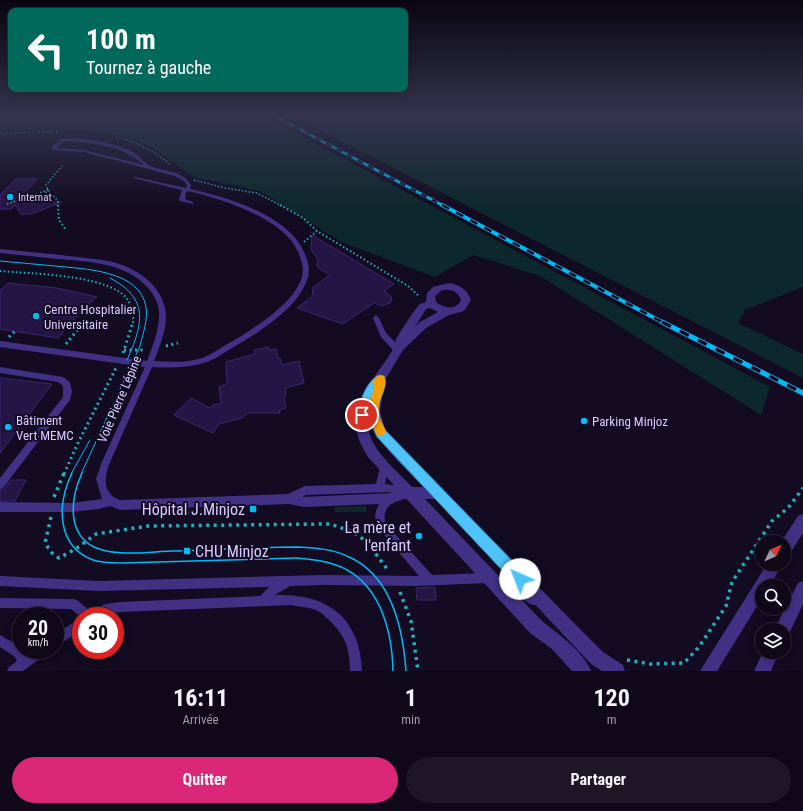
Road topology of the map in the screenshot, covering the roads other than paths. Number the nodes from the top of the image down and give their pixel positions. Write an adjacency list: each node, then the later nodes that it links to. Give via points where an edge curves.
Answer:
1 (56, 146): 3 (lane, via 55,149 84,151)
2 (119, 146): 3 (lane, via 139,156)
3 (151, 168): 5 (lane, via 177,175)
4 (135, 178): 5 (lane)
5 (184, 190): 6 (lane, via 182,200); 13 (lane, via 239,204 259,213 291,236 304,254 307,267 304,282 297,294 264,325 199,362)
6 (191, 203)
7 (0, 251): 13 (lane, Voie Pierre Lépine, via 104,262 141,276 154,290 162,310 163,325)
8 (431, 304): 9 (street); 9 (street, via 430,295 436,289 446,286 457,288 465,295 465,304 457,310); 12 (street, via 423,307 401,340)
9 (446, 312): 12 (street, via 423,326)
10 (376, 318): 12 (lane, via 383,335)
11 (0, 344): 13 (lane)
12 (398, 350): 15 (street)
13 (150, 364): 23 (lane, Voie Pierre Lépine, via 100,479 105,496)
14 (0, 370): 17 (lane, via 60,379 67,384 68,392 67,398)
15 (380, 379): 16 (street, via 366,400 361,427 372,453); 20 (street, via 374,406 375,420 381,433)
16 (384, 466): 18 (lane); 19 (street)
17 (0, 485)
18 (379, 489): 19 (lane, via 388,488); 21 (lane, via 305,491)
19 (410, 493): 20 (street); 22 (lane); 28 (street)
20 (438, 493): 37 (street)
21 (289, 499): 22 (lane, via 304,502); 23 (lane, via 138,505)
22 (388, 499): 29 (lane, via 381,508 381,525)
23 (110, 502): 24 (lane, via 73,507)
24 (0, 507)
25 (803, 521): 26 (street)
26 (791, 539)
27 (771, 571): 47 (street)
28 (488, 578): 29 (lane); 37 (lane, via 509,584); 46 (street, via 536,627 558,643)
29 (429, 580): 31 (lane)
30 (0, 581): 31 (lane, via 99,586)
31 (288, 582): 33 (lane, via 273,590)
32 (803, 588): 38 (street)
33 (262, 602): 36 (lane); 45 (lane, via 291,600 323,608 342,624 351,639)
34 (0, 603): 35 (lane, via 73,604)
35 (77, 607)
36 (120, 607)
37 (548, 608): 43 (street, via 597,658)
38 (786, 623)
39 (0, 642): 42 (lane, via 18,652)
40 (29, 659): 42 (lane)
41 (768, 659): 48 (street)
42 (25, 662): 44 (lane)
43 (620, 665)
44 (13, 671)
45 (356, 671)
46 (583, 671)
47 (708, 671)
48 (762, 671)

